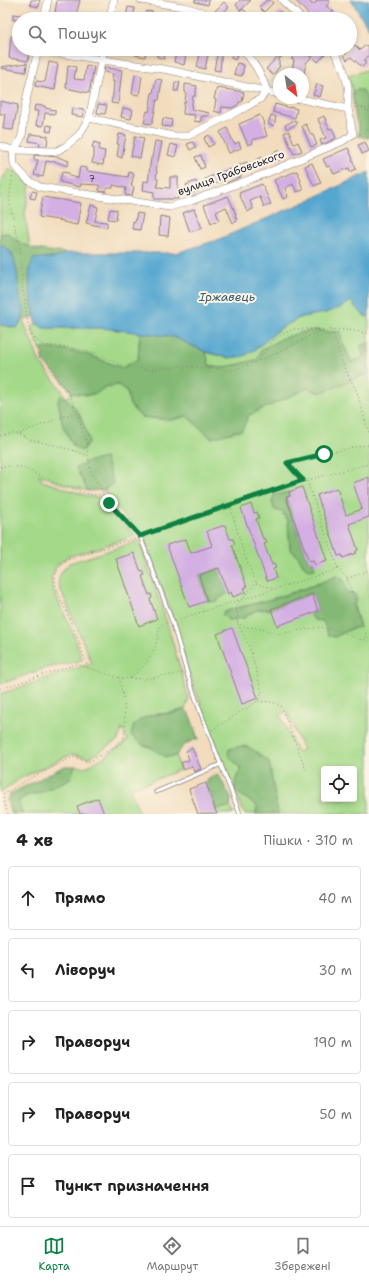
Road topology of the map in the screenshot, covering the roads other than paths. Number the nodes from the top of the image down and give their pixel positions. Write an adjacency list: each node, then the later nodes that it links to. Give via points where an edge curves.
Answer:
1 (48, 0): 5 (street)
2 (114, 0): 6 (street)
3 (141, 0): 7 (street)
4 (282, 0): 8 (street)
5 (45, 12)
6 (111, 12)
7 (202, 12)
8 (295, 12)
9 (36, 56): 21 (street, via 24,112 24,130 20,142)
10 (79, 56): 14 (street)
11 (103, 56): 14 (street)
12 (248, 56): 15 (street, via 259,71)
13 (337, 56): 18 (street, via 348,86)
14 (102, 60): 15 (street, via 169,70); 19 (street)
15 (267, 91): 16 (street); 19 (street, via 260,99 246,107 188,136 173,136)
16 (273, 92)
17 (309, 101): 18 (street)
18 (348, 109): 21 (street, вулиця Грабовського, via 353,134 343,141 267,173 168,207 40,187 28,180 14,165)
19 (89, 118): 21 (street, via 79,136 57,151)
20 (0, 146): 21 (street)
21 (13, 150)
22 (140, 536): 23 (lane)
23 (221, 764): 24 (lane); 25 (lane)
24 (156, 792)
25 (240, 814)

